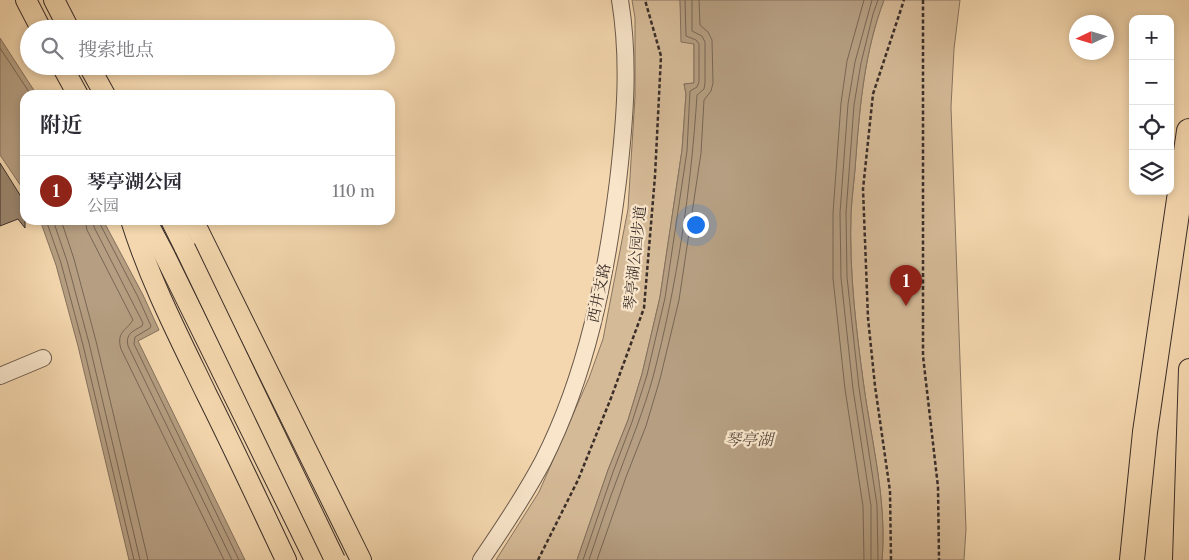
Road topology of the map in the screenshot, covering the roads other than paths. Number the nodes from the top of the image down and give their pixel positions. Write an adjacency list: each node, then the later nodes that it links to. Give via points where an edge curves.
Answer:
1 (26, 0): 4 (main road)
2 (54, 0): 5 (main road)
3 (620, 0): 24 (street, 西井支路, via 626,66 624,114 600,297 587,346 550,445 506,524)
4 (36, 20)
5 (64, 20)
6 (67, 75): 8 (main road)
7 (94, 75): 9 (main road)
8 (75, 90)
9 (102, 90)
10 (1189, 131): 25 (highway, via 1145,432)
11 (132, 225): 19 (main road, via 163,306)
12 (149, 225): 20 (main road)
13 (174, 225): 22 (main road, bridge)
14 (194, 225): 18 (main road)
15 (43, 358): 17 (street)
16 (1189, 369): 26 (main road)
17 (0, 376)
18 (340, 516): 21 (main road, via 340,542); 23 (main road)
19 (287, 558)
20 (315, 560)
21 (330, 560)
22 (335, 560)
23 (362, 560)
24 (481, 560)
25 (1132, 560)
26 (1183, 560)

